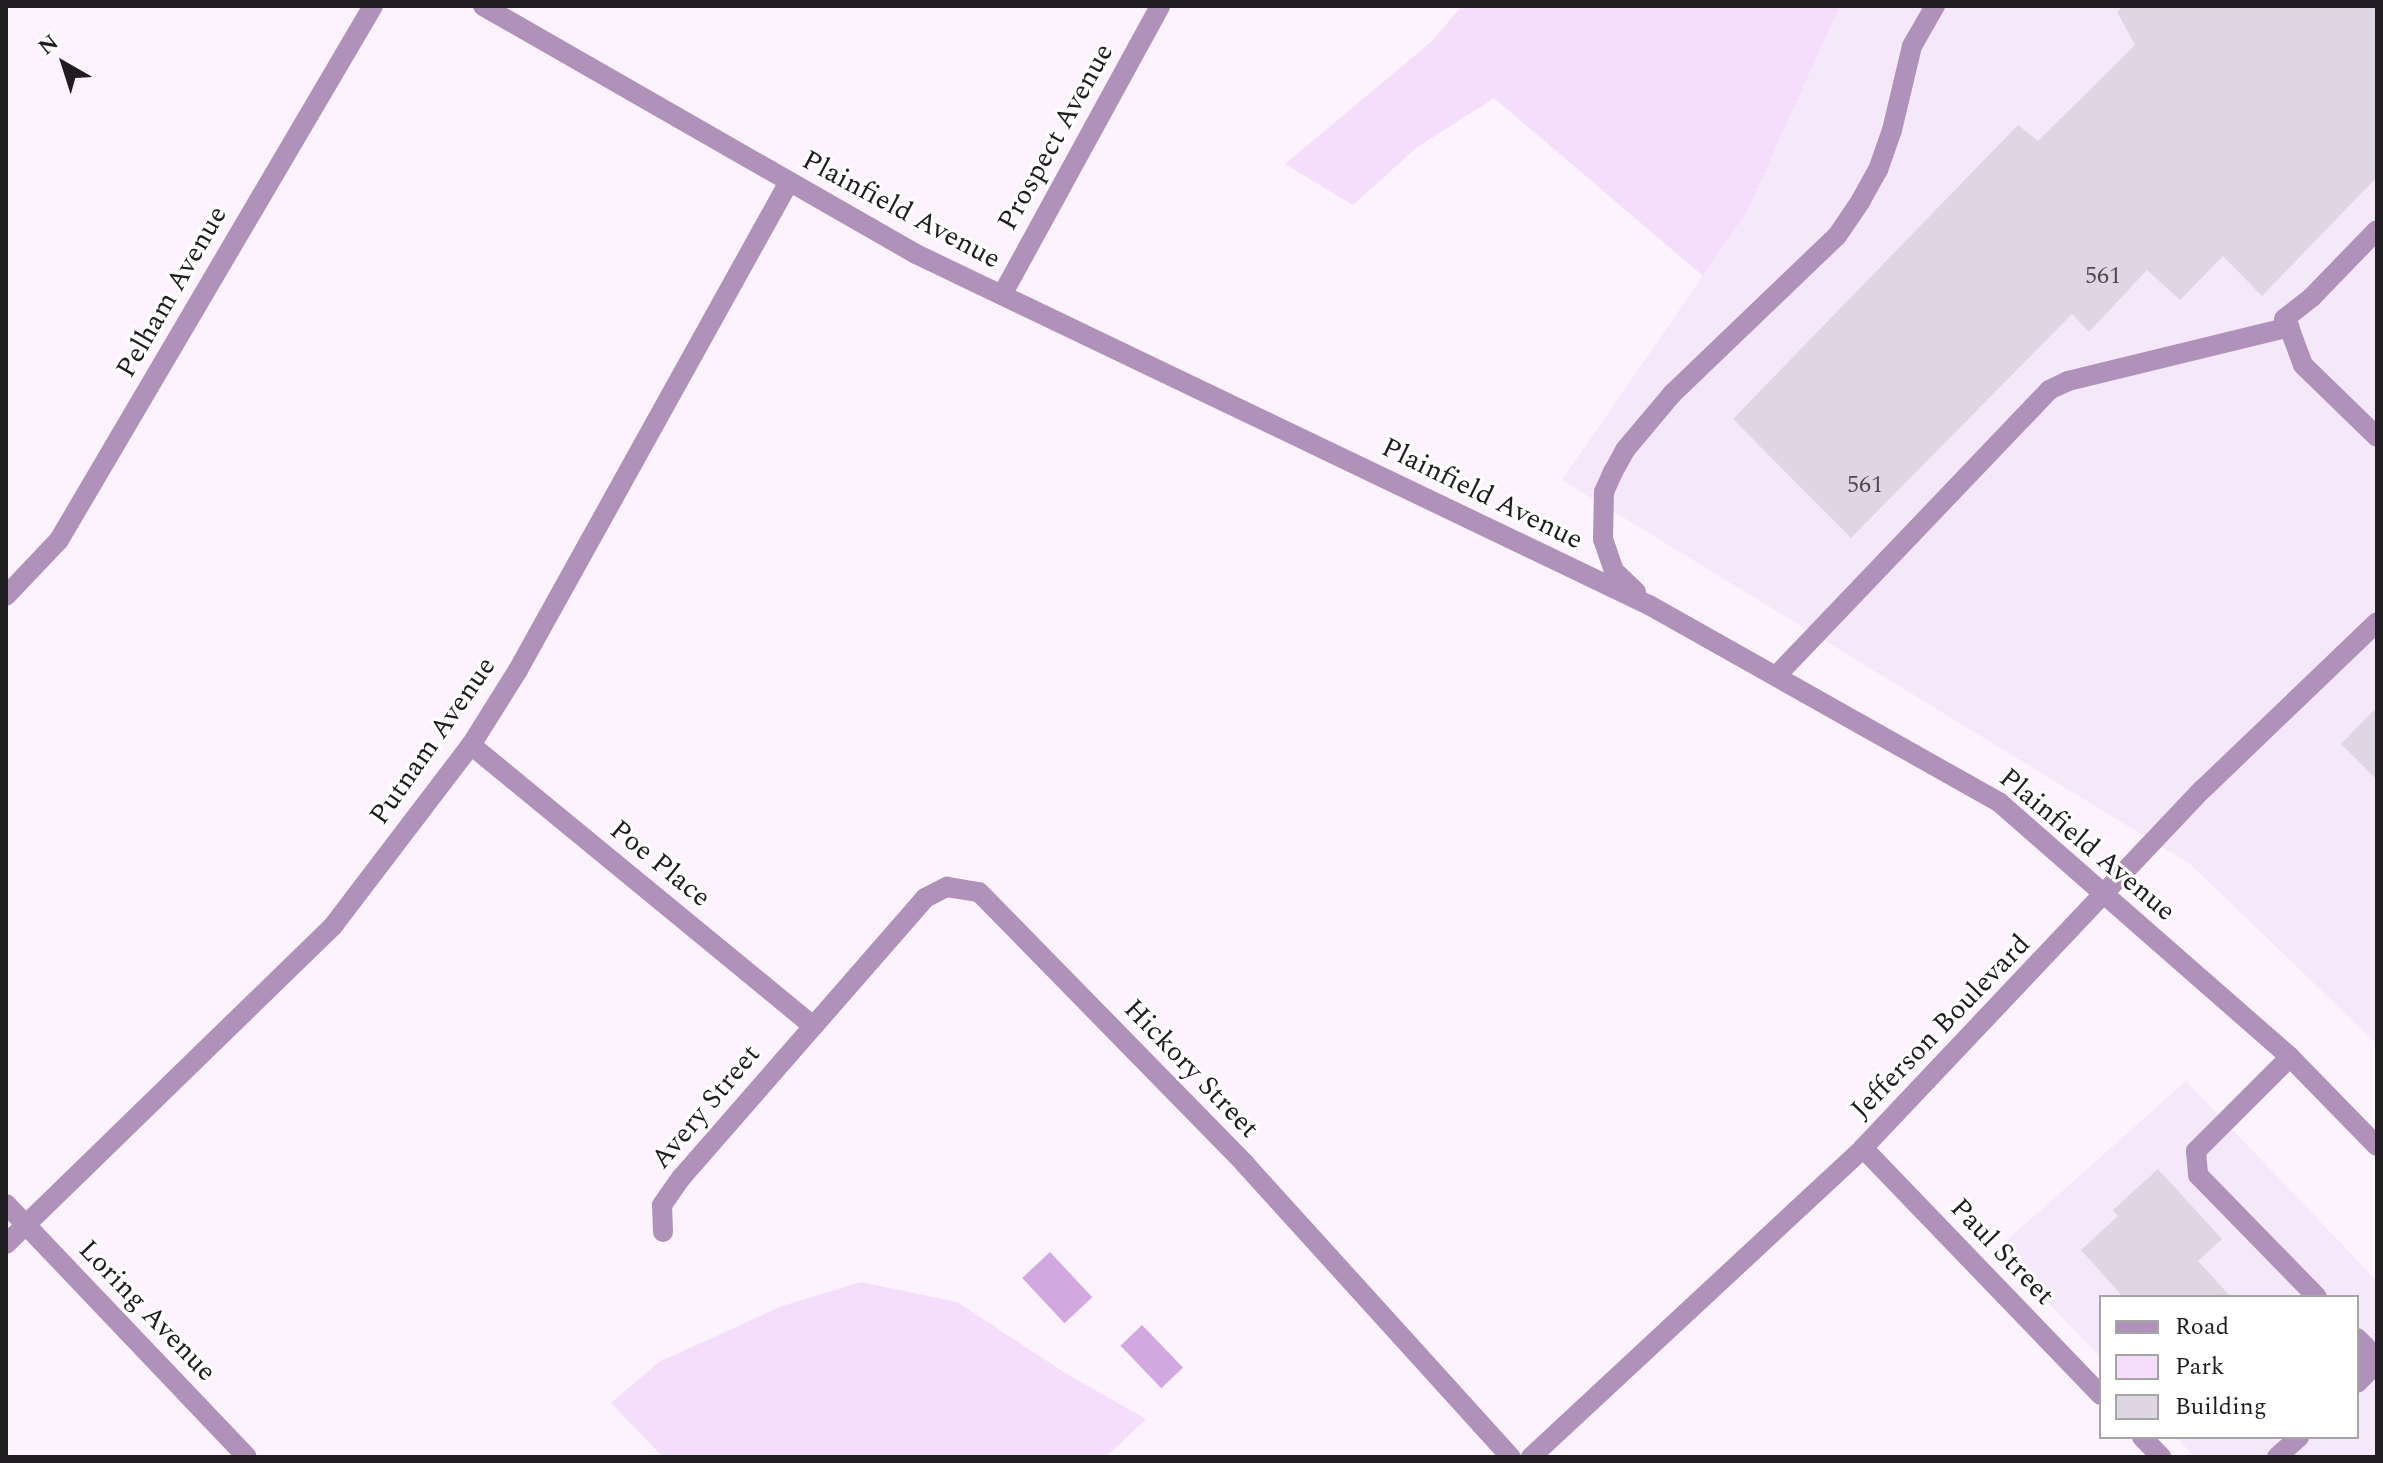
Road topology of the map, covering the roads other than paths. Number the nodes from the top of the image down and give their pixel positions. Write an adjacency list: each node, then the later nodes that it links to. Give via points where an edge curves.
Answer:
1 (373, 6): 10 (street, Pelham Avenue, via 59,540)
2 (483, 6): 5 (street, Plainfield Avenue)
3 (1160, 6): 7 (street, Prospect Avenue)
4 (1935, 6): 11 (street, via 1912,46 1878,170 1837,236 1672,394 1613,472 1601,517 1606,551 1614,571)
5 (789, 182): 7 (street, Plainfield Avenue, via 916,254); 14 (street, Putnam Avenue, via 518,670)
6 (2377, 230): 8 (street, via 2284,319)
7 (1002, 295): 11 (street, Plainfield Avenue)
8 (2289, 327): 9 (street, via 2303,365); 13 (street, via 2049,390)
9 (2377, 437)
10 (6, 596)
11 (1649, 605): 13 (street, Plainfield Avenue)
12 (2377, 622): 15 (street, Jefferson Boulevard, via 2203,789)
13 (1777, 675): 15 (street, Plainfield Avenue, via 2000,803)
14 (471, 745): 16 (street, Poe Place); 21 (street, Putnam Avenue, via 333,926)
15 (2107, 894): 17 (street, Plainfield Avenue); 19 (street, Jefferson Boulevard)
16 (813, 1026): 22 (street, Avery Street, via 674,1187 662,1205); 31 (street, Hickory Street, via 925,898 947,887 979,892 1245,1164)
17 (2290, 1057): 18 (street, Plainfield Avenue); 24 (street, via 2196,1151 2198,1175)
18 (2377, 1146)
19 (1863, 1148): 27 (street, Paul Street); 32 (street, Jefferson Boulevard)
20 (6, 1204): 21 (street, Loring Avenue)
21 (27, 1226): 23 (street, Putnam Avenue); 30 (street, Loring Avenue)
22 (663, 1232)
23 (6, 1244)
24 (2315, 1295)
25 (2359, 1340): 26 (street, via 2366,1347 2367,1373)
26 (2359, 1381)
27 (2099, 1393)
28 (2144, 1439): 33 (street)
29 (2297, 1439): 34 (street)
30 (247, 1457)
31 (1511, 1457)
32 (1531, 1457)
33 (2161, 1457)
34 (2277, 1457)

